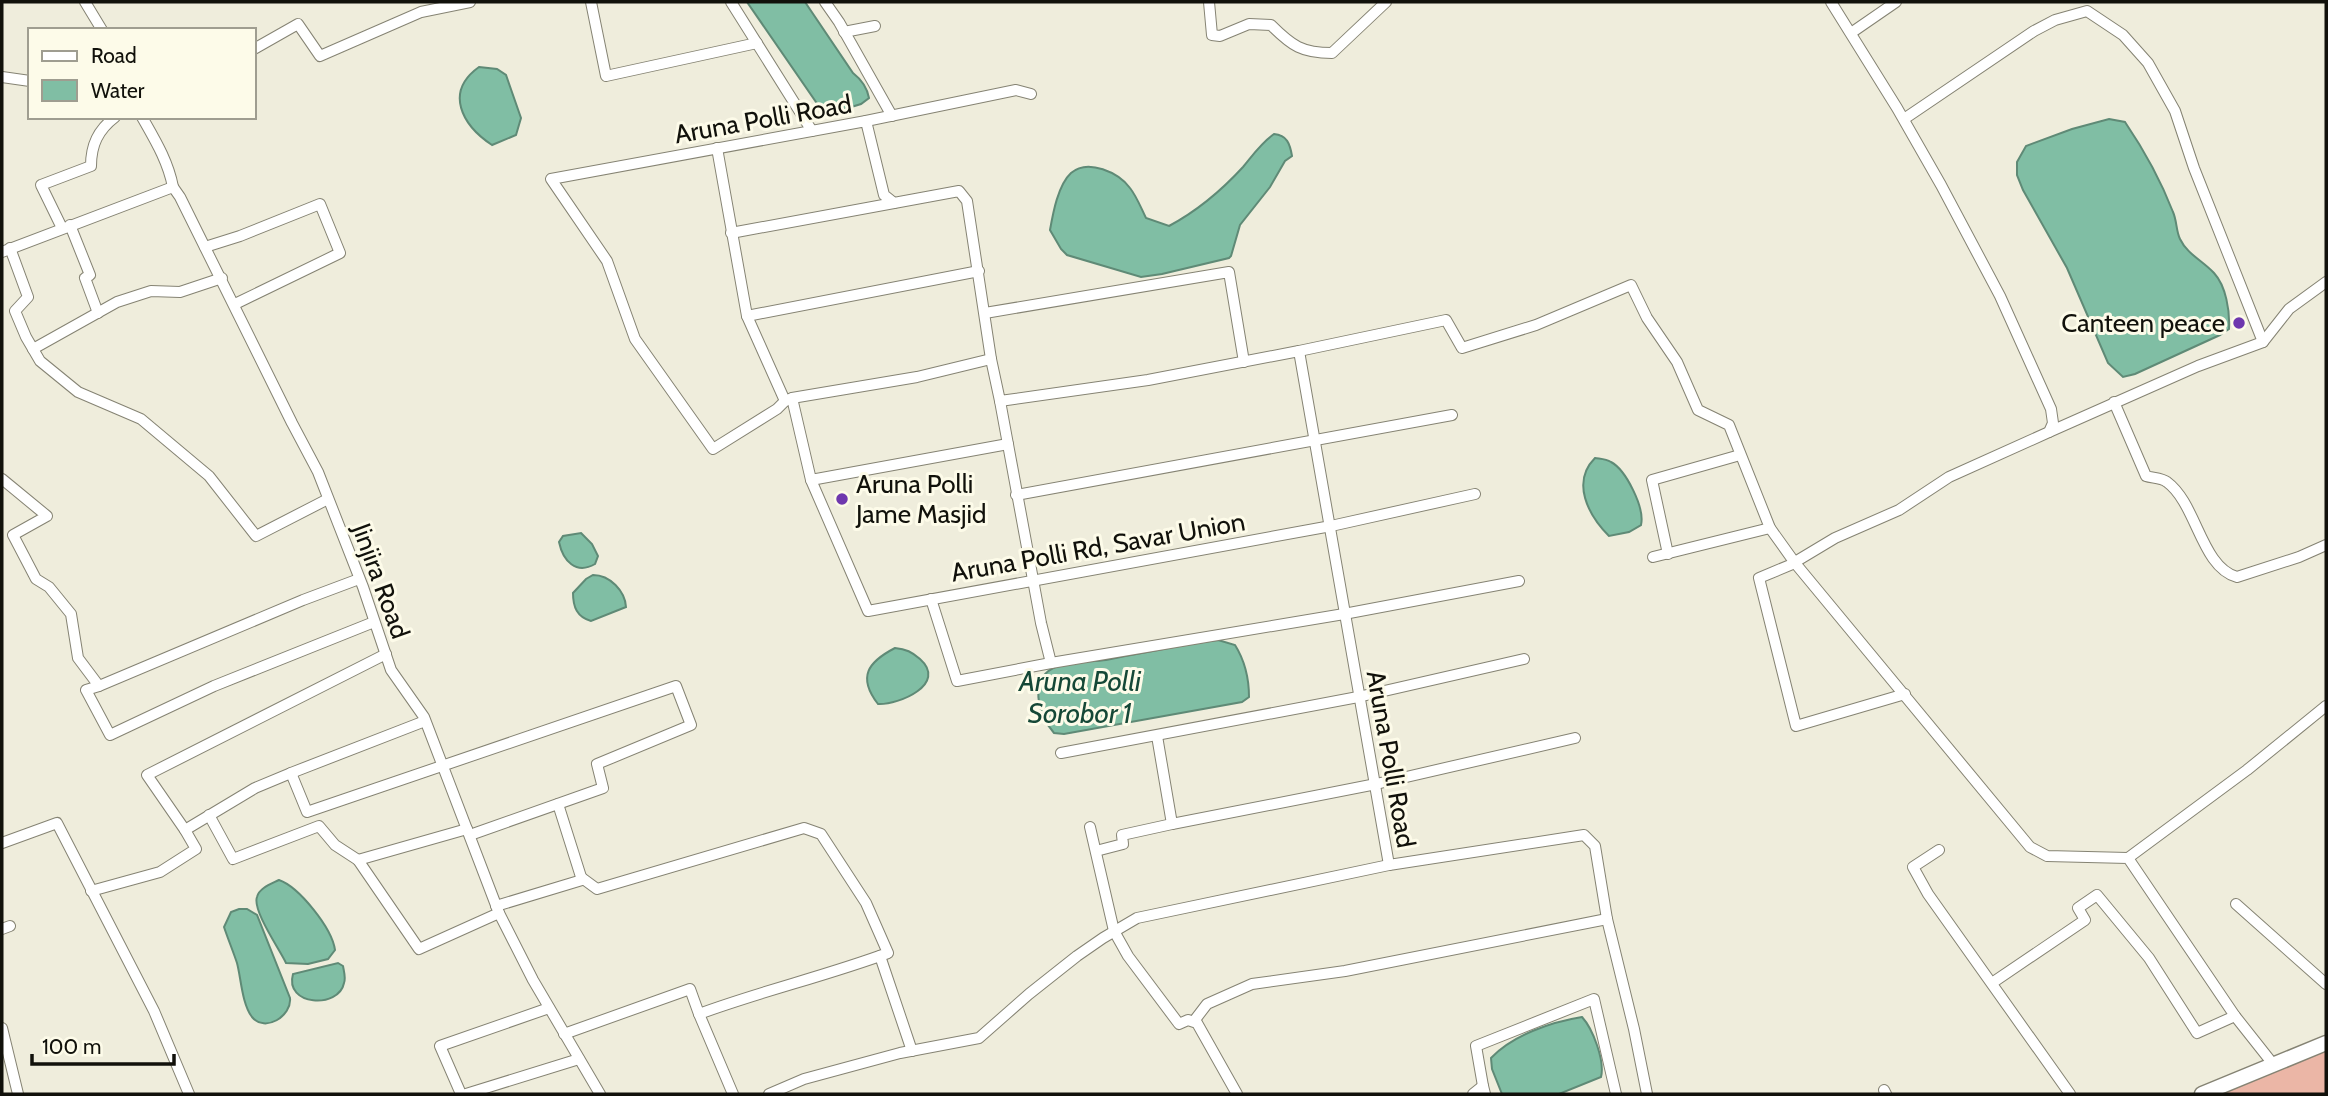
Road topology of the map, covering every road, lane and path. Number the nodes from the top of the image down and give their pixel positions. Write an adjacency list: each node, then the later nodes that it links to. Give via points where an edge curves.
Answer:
1 (85, 2): 11 (street)
2 (470, 2): 15 (street, via 421,12 320,56 298,24)
3 (591, 2): 14 (street, via 606,76)
4 (731, 2): 14 (street)
5 (825, 2): 12 (street)
6 (1209, 2): 7 (street, via 1212,35 1249,24 1271,24 1289,43 1317,53 1332,53)
7 (1386, 2)
8 (1831, 2): 13 (street)
9 (1896, 2): 13 (street)
10 (875, 26): 12 (street)
11 (101, 28)
12 (844, 32): 19 (street)
13 (1850, 33): 22 (street)
14 (757, 43): 24 (street)
15 (256, 48)
16 (2, 77): 17 (street)
17 (28, 81)
18 (1031, 94): 19 (street, via 1016,90)
19 (892, 116): 23 (street)
20 (113, 119): 28 (street, via 91,148 91,166 41,185)
21 (143, 119): 26 (street, Jinjira Road)
22 (1904, 120): 39 (street, via 2034,32 2087,11 2123,35 2148,63 2175,111); 48 (street, via 2000,296 2051,409)
23 (866, 121): 24 (street, Aruna Polli Road); 27 (street, Aruna Polli Road, via 884,195)
24 (812, 131): 25 (street, Aruna Polli Road)
25 (717, 148): 29 (street); 44 (street, Aruna Polli Road, via 551,179 607,261 635,339 713,449)
26 (173, 187): 28 (street); 30 (street, Jinjira Road)
27 (894, 203): 29 (street); 32 (street, via 959,191 967,201)
28 (66, 226): 31 (street); 36 (street, via 90,275 85,278)
29 (731, 233): 38 (street)
30 (205, 247): 33 (street, Jinjira Road); 35 (street, via 320,204 340,253)
31 (6, 250): 40 (street, via 28,297 15,311)
32 (979, 271): 37 (street); 38 (street)
33 (222, 278): 35 (street, Jinjira Road); 36 (street, via 180,292 151,291)
34 (2326, 282): 39 (street, via 2289,309)
35 (235, 304): 56 (street, Jinjira Road)
36 (98, 313): 40 (street)
37 (985, 313): 42 (street); 43 (street, via 1229,272)
38 (747, 316): 44 (street)
39 (2263, 342): 46 (street)
40 (33, 349): 56 (street, via 40,361 78,392 141,419 209,476 256,536)
41 (1299, 351): 43 (street); 49 (street, Aruna Polli Road); 51 (street, via 1446,320 1462,348 1536,325 1631,285 1677,362 1698,410 1730,425)
42 (991, 359): 44 (street); 45 (street)
43 (1244, 362): 45 (street)
44 (789, 399): 53 (street)
45 (1000, 401): 50 (street)
46 (2114, 402): 48 (street); 59 (street, via 2146,476 2166,480 2183,500 2212,556 2228,574 2237,577)
47 (1452, 415): 49 (street)
48 (2049, 432): 62 (street, via 1949,477 1899,510 1835,538)
49 (1315, 440): 54 (street); 57 (street, Aruna Polli Road)
50 (1008, 444): 53 (street); 54 (street)
51 (1740, 455): 58 (street); 60 (street, via 1652,480)
52 (2, 479): 72 (street, via 47,516 13,535 36,579 49,587 71,614 78,658)
53 (811, 480): 66 (street, Aruna Polli Rd, Savar Union, via 867,611)
54 (1016, 495): 64 (street)
55 (1475, 495): 57 (street, Aruna Polli Rd, Savar Union)
56 (328, 499): 63 (street, Jinjira Road)
57 (1331, 526): 64 (street, Aruna Polli Rd, Savar Union); 67 (street, Aruna Polli Road)
58 (1770, 528): 60 (street); 62 (street)
59 (2326, 545)
60 (1668, 554): 61 (street)
61 (1653, 557)
62 (1795, 562): 73 (street); 73 (street, via 1759,578 1796,726)
63 (359, 579): 68 (street, Jinjira Road); 72 (street)
64 (1033, 580): 66 (street, Aruna Polli Rd, Savar Union); 71 (street)
65 (1519, 581): 67 (street)
66 (931, 599): 71 (street, via 957,681)
67 (1344, 614): 71 (street); 74 (street, Aruna Polli Road)
68 (374, 622): 69 (street, Jinjira Road); 72 (street, via 214,686 110,735 86,690)
69 (386, 654): 76 (street, Jinjira Road, via 391,670); 87 (street, via 147,775)
70 (1524, 659): 74 (street)
71 (1051, 663)
72 (99, 686)
73 (1905, 694): 92 (street, via 2030,847 2047,856)
74 (1358, 697): 77 (street); 82 (street, Aruna Polli Road)
75 (2326, 706): 92 (street)
76 (425, 721): 80 (street, Jinjira Road); 81 (street)
77 (1157, 736): 79 (street); 85 (street)
78 (1575, 738): 82 (street)
79 (1061, 753)
80 (444, 766): 81 (street, via 307,812); 83 (street, via 676,686 691,725 597,764 603,788); 88 (street, Jinjira Road)
81 (291, 773): 84 (street)
82 (1376, 784): 85 (street); 94 (street, Aruna Polli Road)
83 (558, 804): 88 (street); 95 (street)
84 (209, 815): 87 (street); 93 (street, via 233,859 319,826 335,845)
85 (1172, 824): 91 (street, via 1122,835 1123,844)
86 (1090, 827): 91 (street)
87 (185, 830): 96 (street, via 196,849 171,866)
88 (468, 832): 93 (street); 98 (street, Jinjira Road)
89 (2, 843): 96 (street, via 57,823)
90 (1939, 850): 102 (street, via 1913,867)
91 (1096, 851): 100 (street)
92 (2128, 858): 106 (street)
93 (358, 860): 98 (street, via 419,949)
94 (1389, 865): 99 (street, Aruna Polli Road, via 1584,835 1595,846); 100 (street, via 1137,918)
95 (582, 878): 98 (street); 101 (street, via 597,889 804,828 821,834 866,903 888,953)
96 (91, 891): 116 (street, via 154,1011)
97 (2236, 904): 103 (street)
98 (497, 910): 104 (street, Jinjira Road)
99 (1607, 919): 107 (street, via 1345,971 1252,984 1207,1004); 124 (street, Aruna Polli Road)
100 (1115, 931): 107 (street, via 1179,1024); 111 (street, via 1029,994 979,1038)
101 (880, 956): 105 (street); 111 (street)
102 (1992, 983): 106 (street, via 2085,919 2078,908 2097,895 2149,958 2197,1033); 125 (street)
103 (2326, 984)
104 (549, 1008): 109 (street, Jinjira Road); 117 (street, via 440,1045)
105 (699, 1014): 109 (street, via 690,989); 119 (street)
106 (2235, 1016): 113 (street)
107 (1194, 1021): 121 (street)
108 (2, 1028): 115 (street)
109 (564, 1034): 112 (street, Jinjira Road)
110 (2326, 1043): 113 (main road)
111 (912, 1051): 120 (street, via 804,1079)
112 (579, 1059): 117 (street); 118 (street, Jinjira Road)
113 (2273, 1064): 126 (main road)
114 (1484, 1090): 122 (street); 123 (street, via 1476,1046 1594,999)
115 (18, 1094)
116 (189, 1094)
117 (463, 1094)
118 (600, 1094)
119 (733, 1094)
120 (769, 1094)
121 (1237, 1094)
122 (1473, 1094)
123 (1616, 1094)
124 (1647, 1094)
125 (2070, 1094)
126 (2202, 1094)

